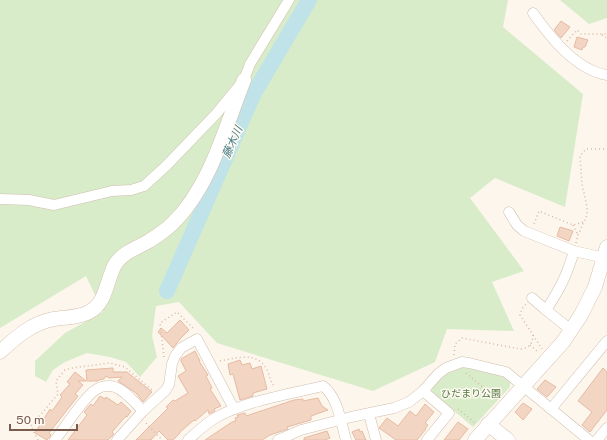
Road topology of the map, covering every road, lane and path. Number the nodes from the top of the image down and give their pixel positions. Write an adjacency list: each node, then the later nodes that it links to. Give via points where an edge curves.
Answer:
1 (289, 0): 8 (street, via 250,64)
2 (533, 13): 6 (street)
3 (607, 34): 4 (path)
4 (602, 35): 5 (path); 6 (path, via 581,34 577,30)
5 (607, 38)
6 (562, 48): 7 (street, via 582,66)
7 (607, 75)
8 (244, 80): 10 (street, via 206,124 144,186 54,205 29,200); 25 (street, via 207,174 195,197 182,214 161,233 123,255 112,271 99,304 90,312 36,325 20,334)
9 (607, 149): 12 (path, via 586,149 580,156 587,207)
10 (0, 199)
11 (509, 212): 14 (street, via 520,229)
12 (584, 222): 13 (path); 15 (path)
13 (573, 224): 14 (path, via 539,211); 15 (path)
14 (531, 234): 16 (street)
15 (578, 235): 16 (path)
16 (574, 251): 17 (street); 19 (street, via 568,273)
17 (606, 252): 20 (street, via 595,287)
18 (532, 298): 19 (street); 21 (path, via 520,315)
19 (546, 310): 20 (street)
20 (570, 330): 26 (street, via 563,342)
21 (533, 335): 24 (path); 26 (path)
22 (197, 340): 27 (street); 28 (street, via 181,348); 28 (path, via 194,329 177,312 160,323 164,359)
23 (607, 341): 35 (street)
24 (530, 345): 26 (path, via 539,353); 29 (path, via 520,349 462,338 454,346)
25 (0, 352)
26 (546, 355): 30 (street)
27 (209, 363): 32 (path, via 246,356 254,358 264,365); 34 (street)
28 (172, 364): 36 (street, via 169,385)
29 (455, 364): 30 (street, via 470,362 506,372); 31 (street, via 438,374); 33 (path)
30 (523, 385): 35 (street); 39 (street)
31 (423, 391): 37 (street, via 409,402); 48 (street, via 449,413)
32 (281, 397): 34 (street); 38 (street, via 323,386 336,405)
33 (499, 400)
34 (234, 409): 44 (street, via 198,430)
35 (551, 409): 51 (street)
36 (141, 414): 41 (street, via 121,390 114,386 105,386 96,389 88,397); 42 (street); 43 (path)
37 (369, 414): 38 (street); 47 (street)
38 (340, 420): 45 (street, via 301,430); 46 (street)
39 (488, 424): 49 (street); 50 (street)
40 (607, 428): 52 (street)
41 (55, 440)
42 (117, 440)
43 (162, 440)
44 (188, 440)
45 (278, 440)
46 (346, 440)
47 (376, 440)
48 (427, 440)
49 (475, 440)
50 (508, 440)
51 (589, 440)
52 (597, 440)

